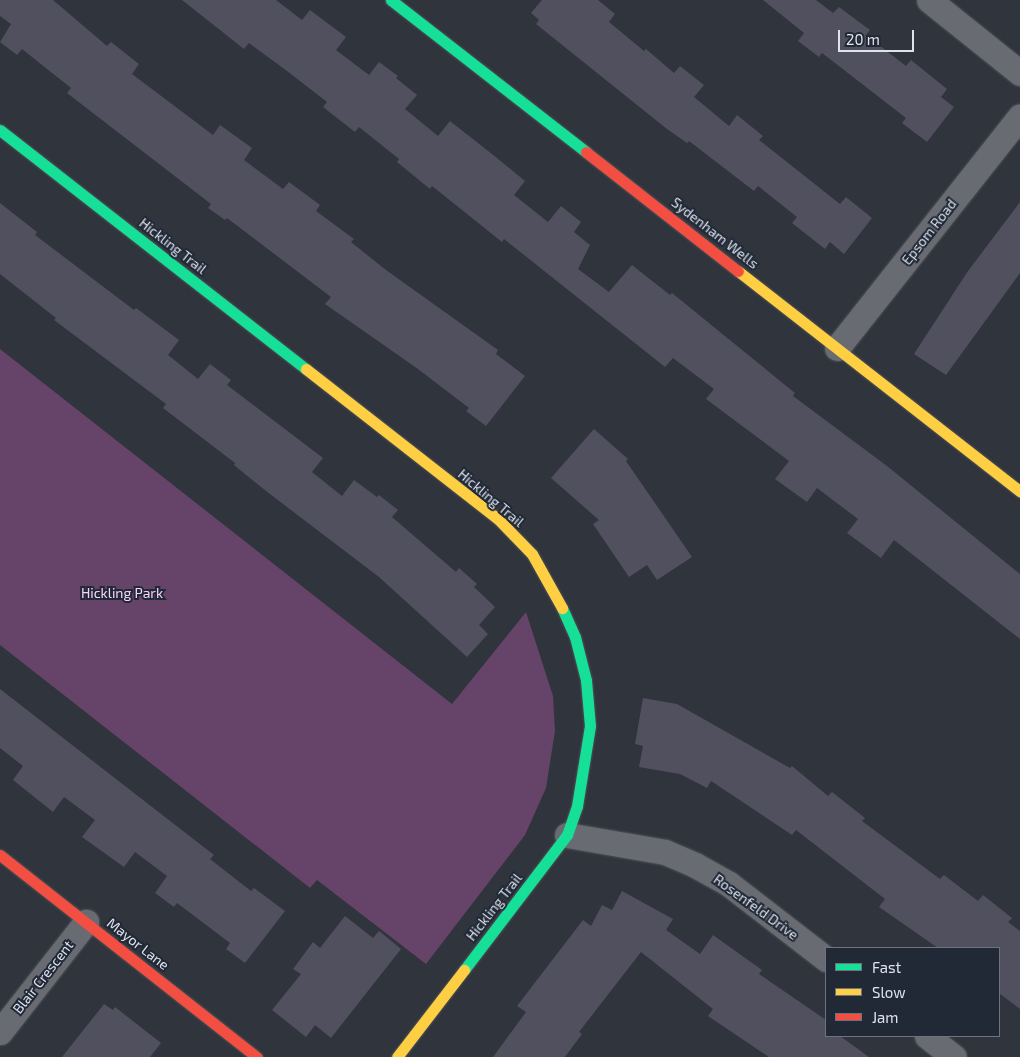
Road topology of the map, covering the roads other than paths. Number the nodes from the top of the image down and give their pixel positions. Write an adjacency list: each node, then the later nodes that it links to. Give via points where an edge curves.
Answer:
1 (390, 0): 6 (street, Sydenham Wells)
2 (929, 0): 3 (street)
3 (1020, 72)
4 (1020, 116): 6 (street, Epsom Road)
5 (0, 130): 8 (street, Hickling Trail, via 497,518 532,554 575,637 586,680 590,726 587,756 577,806)
6 (837, 348): 7 (street, Sydenham Wells)
7 (1020, 491)
8 (567, 835): 11 (street, Rosenfeld Drive, via 664,852 695,865 729,884); 15 (street, Hickling Trail)
9 (0, 855): 10 (street, Mayor Lane)
10 (86, 922): 12 (street, Blair Crescent); 14 (street, Mayor Lane)
11 (825, 957)
12 (0, 1032)
13 (928, 1037): 16 (street)
14 (257, 1057)
15 (398, 1057)
16 (954, 1057)

